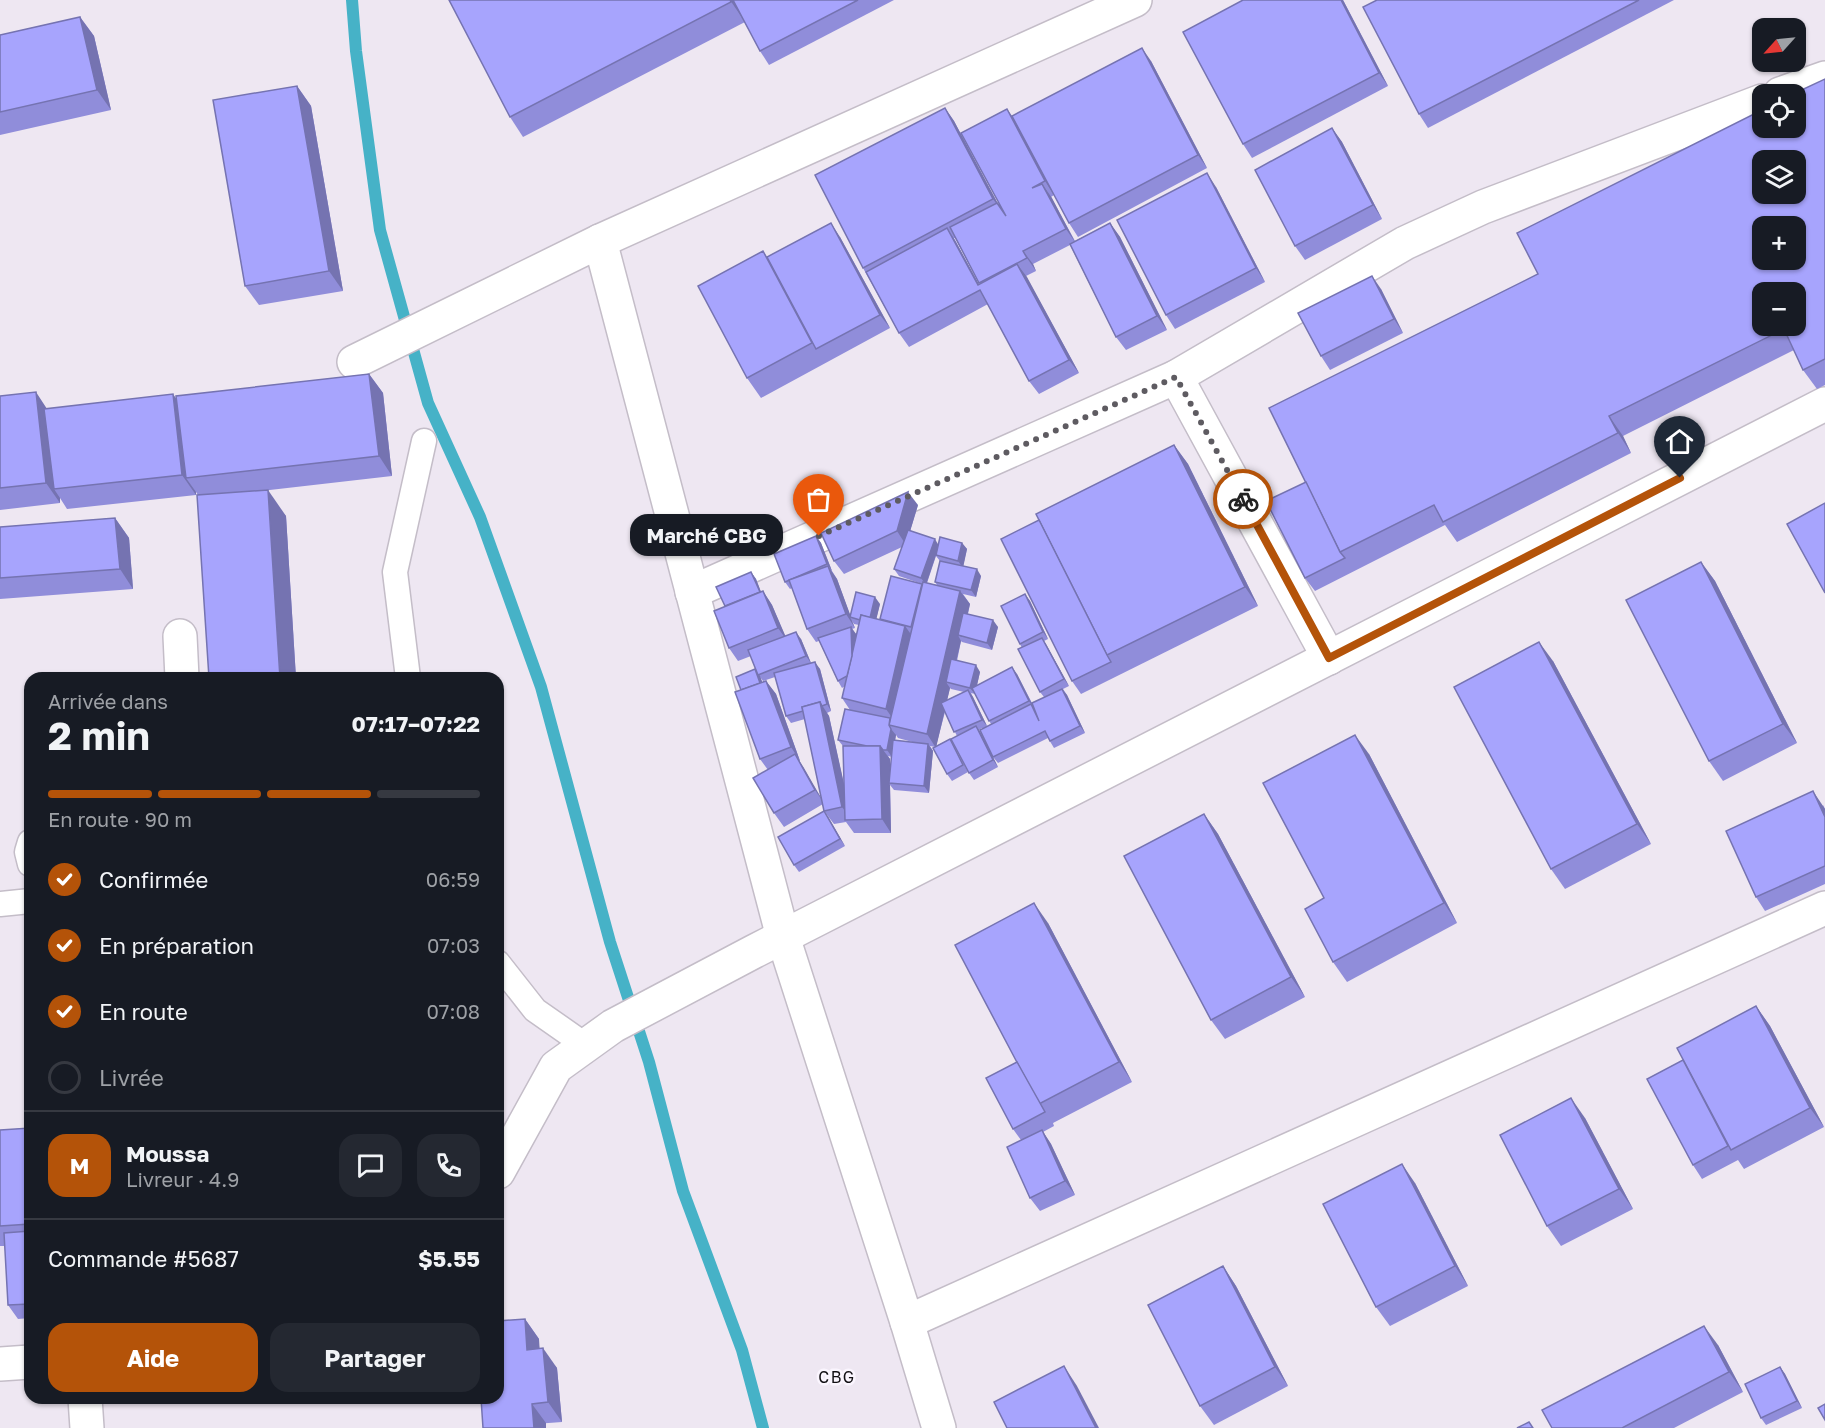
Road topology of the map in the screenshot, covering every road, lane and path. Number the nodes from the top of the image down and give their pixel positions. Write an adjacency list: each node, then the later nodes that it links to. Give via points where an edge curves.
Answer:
1 (1135, 0): 5 (street)
2 (1825, 78): 3 (street)
3 (1806, 85)
4 (1752, 105): 7 (street, via 1483,207 1405,243)
5 (600, 241): 6 (street); 10 (street)
6 (354, 362)
7 (1176, 377): 10 (street); 12 (street)
8 (1825, 404): 12 (street)
9 (424, 441): 14 (lane, via 395,572)
10 (692, 592): 18 (street)
11 (180, 636): 13 (street)
12 (1329, 658): 18 (street)
13 (182, 672)
14 (407, 672)
15 (24, 902): 16 (lane)
16 (0, 904)
17 (1825, 908): 22 (street)
18 (783, 937): 20 (street, via 613,1026); 22 (street)
19 (504, 971): 20 (lane, via 535,1010)
20 (585, 1045): 21 (street, via 556,1068)
21 (504, 1161)
22 (907, 1322): 27 (street)
23 (24, 1362): 24 (street)
24 (0, 1364)
25 (85, 1404): 26 (street)
26 (87, 1428)
27 (939, 1428)

